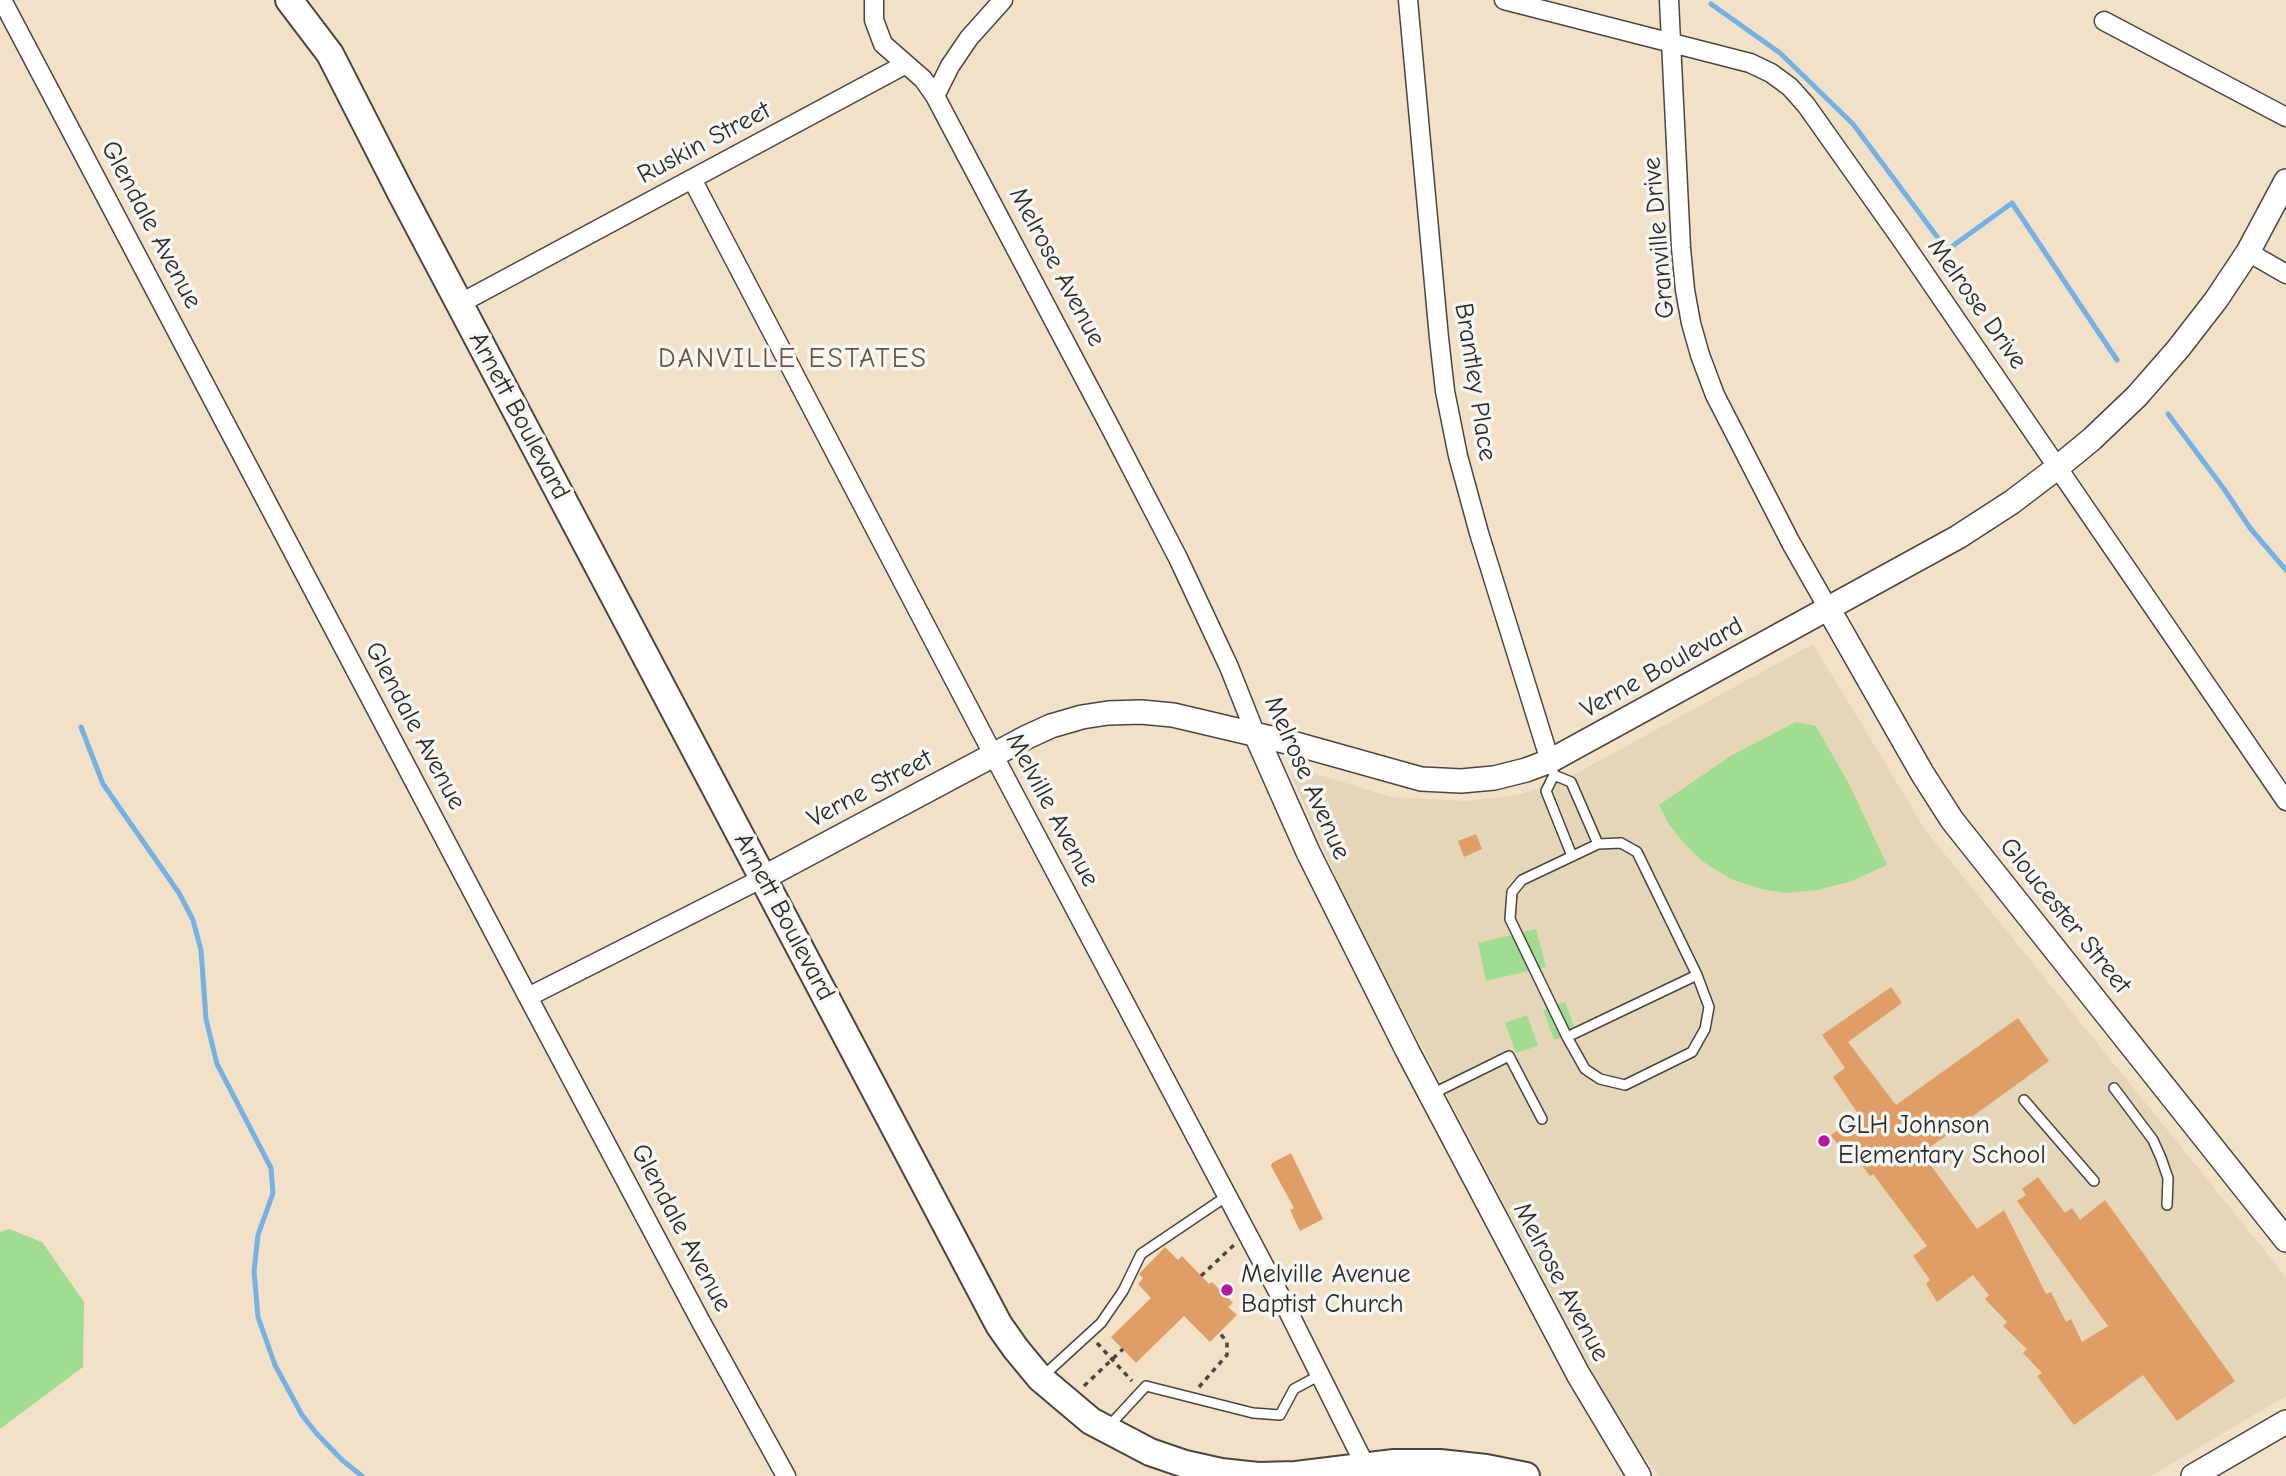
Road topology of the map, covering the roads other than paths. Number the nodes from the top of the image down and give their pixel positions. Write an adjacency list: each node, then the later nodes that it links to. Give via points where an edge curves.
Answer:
1 (2, 0): 28 (street, Glendale Avenue)
2 (289, 0): 17 (main road, Arnett Boulevard, via 330,54)
3 (874, 0): 10 (street, via 874,20 883,44)
4 (1003, 0): 11 (street, via 969,38)
5 (1408, 0): 22 (street, Brantley Place, via 1448,404 1479,534)
6 (1504, 0): 9 (street, Melrose Drive)
7 (1669, 0): 9 (street, Granville Drive)
8 (2104, 21): 12 (street)
9 (1672, 42): 18 (street, Melrose Drive, via 1750,63 1790,87); 19 (street, Granville Drive, via 1681,247 1697,345 1715,395)
10 (906, 64): 11 (street); 13 (street, Ruskin Street)
11 (935, 96): 20 (street, Melrose Avenue, via 1178,558)
12 (2286, 117)
13 (692, 179): 17 (street, Ruskin Street); 21 (street, Melville Avenue)
14 (2286, 181): 15 (street, Verne Boulevard)
15 (2248, 252): 16 (street); 18 (street, Verne Boulevard, via 2216,300 2137,396)
16 (2286, 274)
17 (459, 304): 26 (main road, Arnett Boulevard)
18 (2058, 467): 19 (street, Verne Boulevard, via 1958,537); 23 (street, Melrose Drive)
19 (1828, 608): 22 (street, Verne Boulevard); 37 (street, Gloucester Street, via 1952,820)
20 (1256, 735): 21 (street, Verne Street, via 1173,715 1108,713 1051,726); 22 (street, Verne Boulevard, via 1421,779 1461,781); 31 (street, Melrose Avenue, via 1308,852)
21 (994, 756): 26 (street, Verne Street); 35 (street, Melville Avenue)
22 (1552, 768): 24 (lane, via 1571,782); 25 (lane, via 1546,791)
23 (2286, 801)
24 (1598, 844): 25 (lane); 27 (lane, via 1620,843 1637,852)
25 (1572, 856): 29 (lane, via 1522,880 1512,891 1509,905 1510,919)
26 (763, 878): 28 (street, Verne Street); 39 (main road, Arnett Boulevard, via 999,1325)
27 (1697, 975): 29 (lane); 29 (lane, via 1709,1007 1705,1029 1692,1052 1625,1085 1600,1079 1585,1069)
28 (528, 997): 43 (street, Glendale Avenue)
29 (1567, 1037)
30 (2114, 1088): 36 (lane, via 2153,1140 2168,1178)
31 (1431, 1095): 33 (lane, via 1509,1056); 45 (street, Melrose Avenue, via 1578,1374)
32 (2024, 1100): 34 (lane)
33 (1542, 1119)
34 (2094, 1181)
35 (1227, 1196): 38 (street, Melville Avenue); 39 (lane, via 1141,1254 1101,1324)
36 (2167, 1205)
37 (2286, 1240)
38 (1321, 1375): 41 (lane, via 1293,1389 1280,1415 1253,1413 1146,1386); 42 (street, Melville Avenue)
39 (1040, 1378): 41 (main road, Arnett Boulevard)
40 (2286, 1422): 46 (street)
41 (1105, 1430): 42 (main road, Arnett Boulevard, via 1150,1452 1222,1472 1296,1475)
42 (1365, 1465): 44 (main road, Arnett Boulevard, via 1440,1463)
43 (786, 1476)
44 (1527, 1476)
45 (1639, 1476)
46 (2193, 1476)

